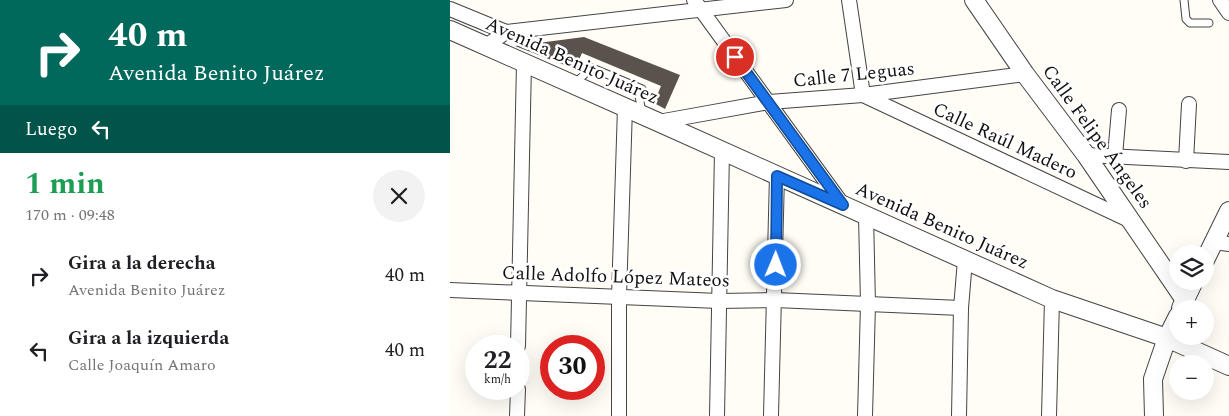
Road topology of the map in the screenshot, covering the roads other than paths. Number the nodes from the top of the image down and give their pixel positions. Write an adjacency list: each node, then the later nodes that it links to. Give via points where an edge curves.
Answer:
1 (786, 0): 6 (street)
2 (849, 0): 16 (street)
3 (974, 0): 14 (street, Calle Felipe Ángeles)
4 (1184, 0): 9 (lane, via 1186,19 1190,23)
5 (1220, 0): 8 (street)
6 (697, 5): 11 (street); 17 (street)
7 (450, 9): 11 (street)
8 (1229, 13)
9 (1209, 23)
10 (450, 30): 12 (street, Avenida Benito Juárez)
11 (506, 32): 12 (street)
12 (486, 46): 13 (street, Avenida Benito Juárez)
13 (524, 63): 15 (street, Avenida Benito Juárez); 35 (street)
14 (1025, 74): 16 (street, Calle 7 Leguas); 23 (street, Calle Felipe Ángeles)
15 (572, 84): 19 (street, Avenida Benito Juárez); 21 (lane, via 590,66 634,85 642,89 639,96)
16 (863, 95): 17 (street, Calle 7 Leguas); 31 (street, Calle Raúl Madero)
17 (769, 102): 21 (street, Calle 7 Leguas); 28 (street)
18 (1189, 104): 25 (street)
19 (625, 107): 21 (street, Avenida Benito Juárez); 36 (street)
20 (1119, 110): 24 (street)
21 (650, 118): 22 (street, Avenida Benito Juárez)
22 (722, 151): 27 (street, Avenida Benito Juárez); 40 (street)
23 (1086, 155): 24 (street); 31 (street, Calle Felipe Ángeles)
24 (1115, 156): 25 (street)
25 (1186, 161): 26 (street)
26 (1229, 162)
27 (777, 176): 28 (street, Avenida Benito Juárez); 38 (street)
28 (843, 205): 30 (street, Avenida Benito Juárez)
29 (1229, 211): 32 (street)
30 (866, 215): 33 (street, Avenida Benito Juárez); 41 (street)
31 (1132, 221): 39 (street, Calle Felipe Ángeles)
32 (1222, 243)
33 (966, 260): 37 (street, Avenida Benito Juárez); 42 (street)
34 (450, 290): 35 (street, Calle Adolfo López Mateos)
35 (519, 293): 36 (street, Calle Adolfo López Mateos); 44 (street)
36 (618, 297): 40 (street, Calle Adolfo López Mateos); 49 (street)
37 (1052, 299): 45 (street, Avenida Benito Juárez); 54 (street)
38 (775, 300): 40 (street, Calle Adolfo López Mateos); 41 (street, Calle Adolfo López Mateos); 51 (street)
39 (1176, 300)
40 (719, 301): 50 (street)
41 (868, 304): 42 (street, Calle Adolfo López Mateos); 52 (street)
42 (962, 308): 53 (street)
43 (1169, 334): 45 (street)
44 (518, 335)
45 (1167, 338): 46 (street, Avenida Benito Juárez); 55 (street, via 1152,379)
46 (1227, 361)
47 (518, 400): 48 (street)
48 (517, 416)
49 (619, 416)
50 (717, 416)
51 (771, 416)
52 (865, 416)
53 (959, 416)
54 (1050, 416)
55 (1154, 416)

